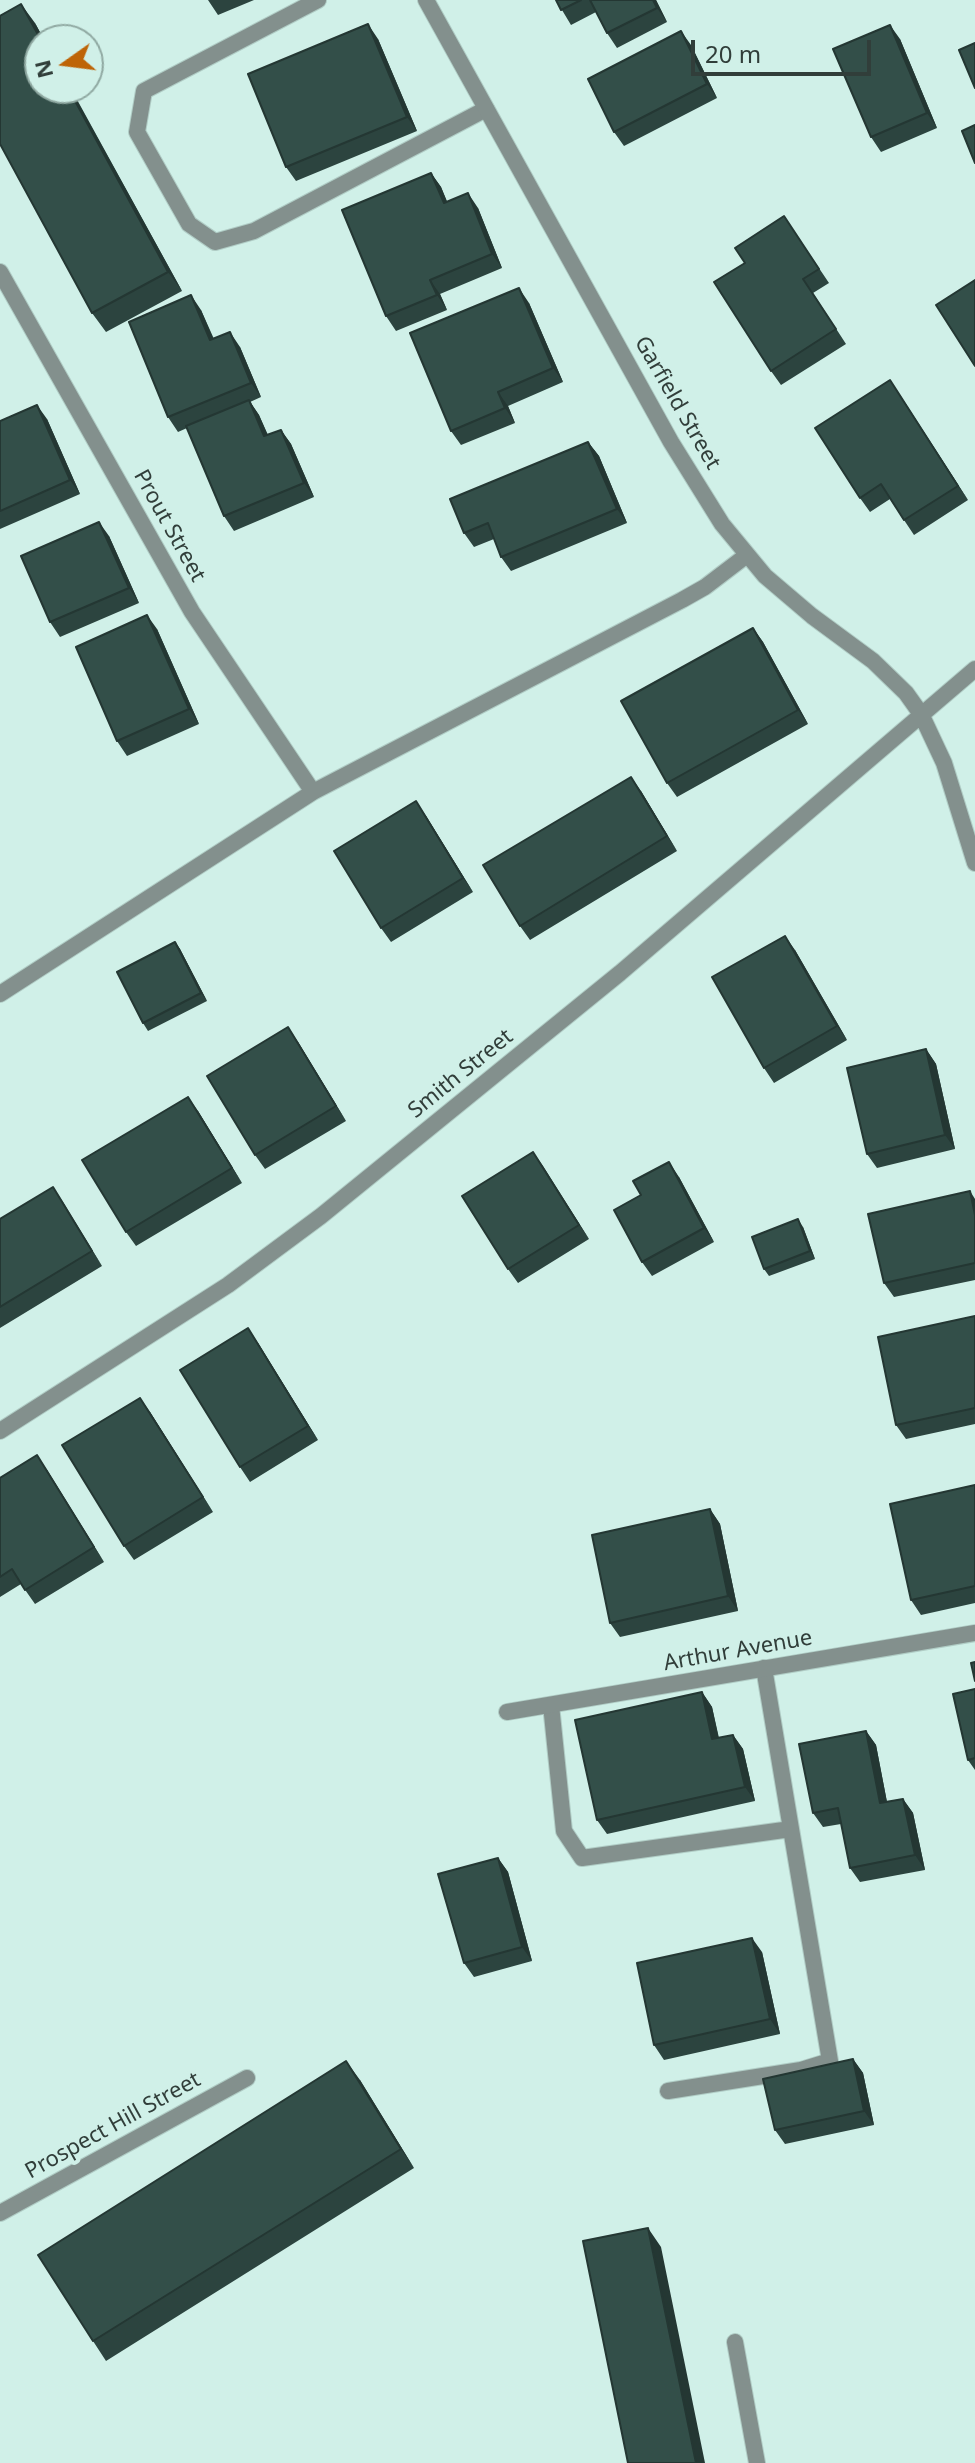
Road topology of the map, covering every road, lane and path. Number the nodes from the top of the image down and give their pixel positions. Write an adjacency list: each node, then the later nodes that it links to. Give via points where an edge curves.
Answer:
1 (318, 0): 3 (street, via 144,91 137,132 189,224 215,242 254,231)
2 (426, 0): 3 (street, Garfield Street)
3 (486, 109): 5 (street, Garfield Street, via 671,442)
4 (0, 272): 8 (street, Prout Street, via 192,612)
5 (747, 555): 7 (street, Garfield Street, via 789,597 873,661); 8 (street, via 682,600)
6 (975, 669): 7 (street)
7 (921, 714): 9 (street, Garfield Street, via 944,763); 11 (street, Smith Street, via 620,973 321,1216 228,1285)
8 (313, 792): 10 (street)
9 (975, 863)
10 (0, 994)
11 (0, 1431)
12 (975, 1633): 13 (street, Arthur Avenue)
13 (764, 1668): 14 (street, Arthur Avenue); 16 (street)
14 (551, 1705): 15 (street, Arthur Avenue); 16 (street, via 564,1831 582,1858)
15 (507, 1712)
16 (791, 1829): 18 (street, via 830,2061)
17 (247, 2078): 19 (street, Prospect Hill Street)
18 (668, 2091)
19 (0, 2213)
20 (735, 2342): 21 (street)
21 (757, 2463)

